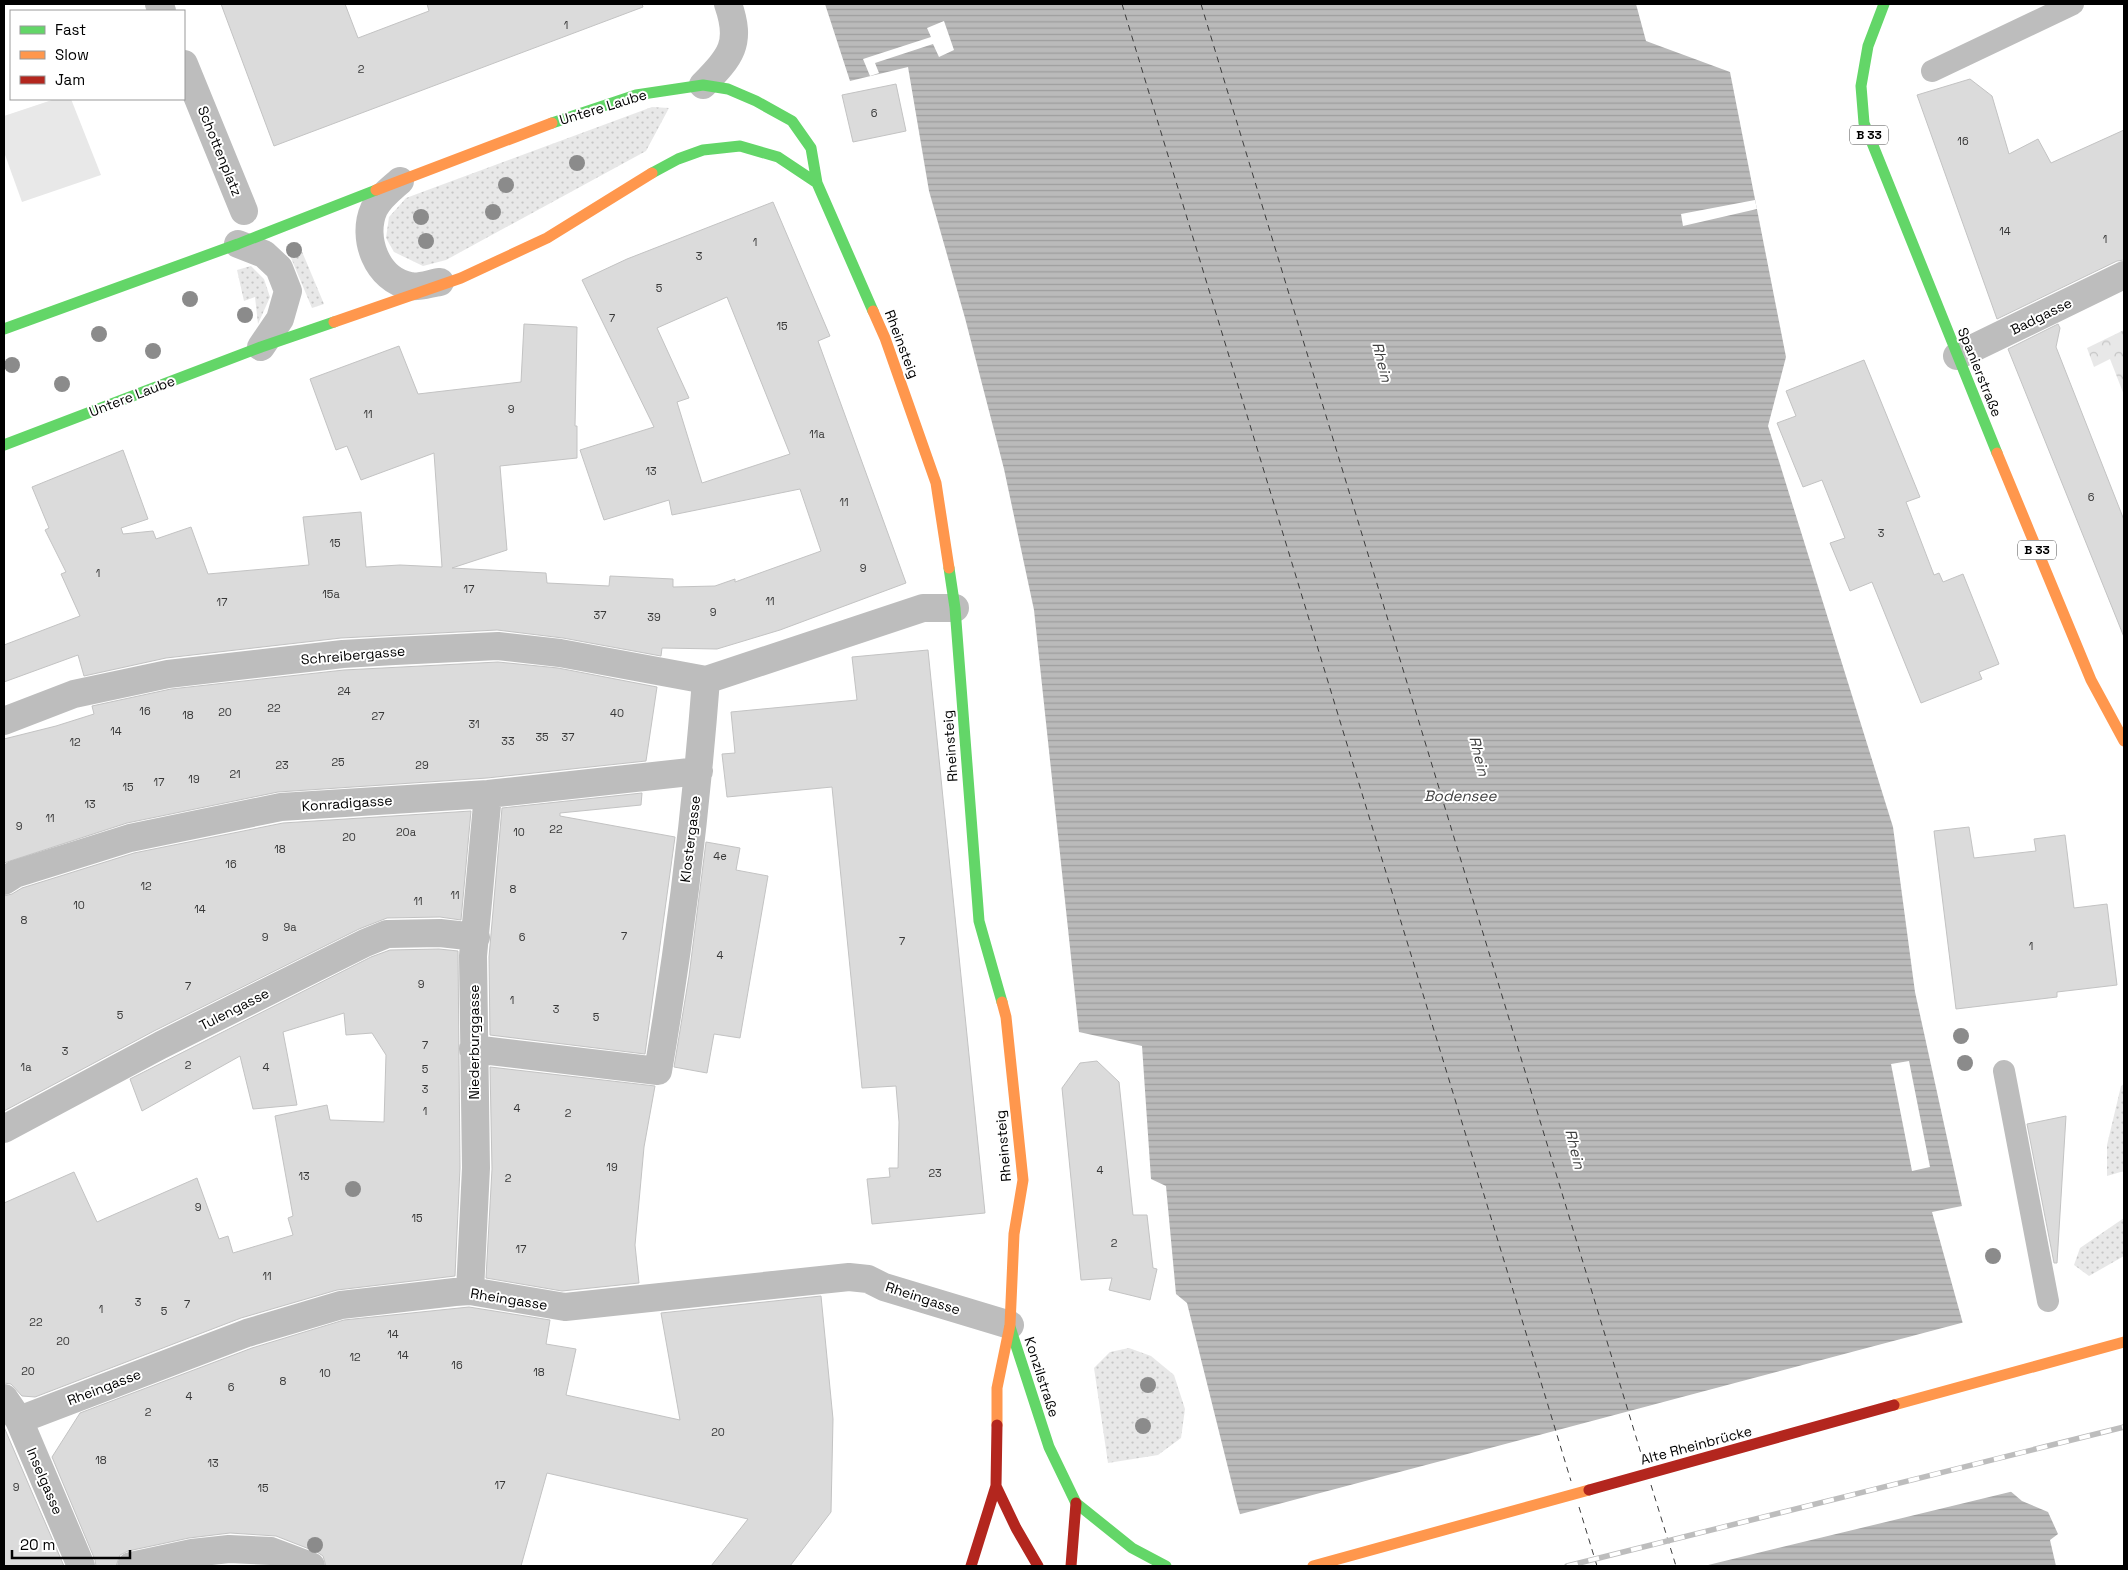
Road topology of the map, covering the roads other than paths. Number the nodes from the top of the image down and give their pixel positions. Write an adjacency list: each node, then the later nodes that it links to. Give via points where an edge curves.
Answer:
1 (728, 4): 6 (street, via 734,23 734,43 722,65)
2 (1884, 4): 15 (main road, Spanierstraße / B 33, via 1868,46 1861,86 1864,123)
3 (2073, 4): 5 (lane)
4 (185, 66): 9 (street, Schottenplatz)
5 (1932, 71)
6 (703, 85): 7 (main road, Untere Laube, via 636,95 532,130); 8 (main road, Untere Laube, via 728,89 792,121 811,148)
7 (400, 181): 10 (main road, Untere Laube); 12 (street, Untere Laube, via 381,198 370,222 371,248 376,260 395,279 410,287)
8 (818, 182): 12 (main road, Untere Laube, via 778,157 740,146 703,150 645,177 547,238); 17 (main road, Rheinsteig, via 885,338 936,482)
9 (244, 210)
10 (238, 244): 13 (main road, Untere Laube); 14 (street, via 264,254 279,268 288,291 280,319)
11 (2124, 275): 15 (street, Badgasse)
12 (460, 278): 14 (main road, Untere Laube)
13 (4, 329)
14 (261, 347): 16 (main road, Untere Laube)
15 (1957, 356): 20 (main road, Spanierstraße / B 33, via 2091,680)
16 (4, 444)
17 (955, 608): 18 (street, via 924,608); 30 (main road, Rheinsteig, via 979,921 1006,1017 1023,1180 1014,1234)
18 (706, 680): 19 (street, Schreibergasse, via 560,653 498,646 352,654 168,674 74,694); 21 (street, Klostergasse)
19 (4, 721)
20 (2124, 741)
21 (699, 771): 22 (street, Konradigasse); 25 (street, Klostergasse, via 658,1071)
22 (488, 794): 23 (street, Konradigasse, via 281,807 130,838 15,874); 24 (street, Niederburggasse)
23 (4, 881)
24 (476, 937): 25 (street, Niederburggasse); 27 (street, Tulengasse, via 440,933 388,934 365,943 161,1045)
25 (473, 1048): 28 (street, Niederburggasse, via 476,1168)
26 (2004, 1072): 29 (lane)
27 (4, 1129)
28 (470, 1291): 30 (street, Rheingasse, via 565,1307 849,1277 868,1279); 33 (street, Rheingasse, via 341,1305 246,1333)
29 (2048, 1301)
30 (1010, 1325): 34 (main road, Konzilstraße, via 997,1388); 35 (main road, Konzilstraße, via 1050,1447)
31 (2124, 1342): 43 (main road, Alte Rheinbrücke)
32 (4, 1398): 33 (street, Inselgasse)
33 (19, 1420): 36 (street, Inselgasse)
34 (996, 1486): 39 (main road, Konzilstraße); 40 (main road, Konzilstraße)
35 (1076, 1503): 41 (main road, Konzilstraße); 42 (main road, Konzilstraße, via 1132,1548)
36 (80, 1566)
37 (131, 1566): 38 (street, via 229,1549 271,1551)
38 (311, 1566)
39 (971, 1566)
40 (1038, 1566)
41 (1071, 1566)
42 (1166, 1566)
43 (1313, 1566)

